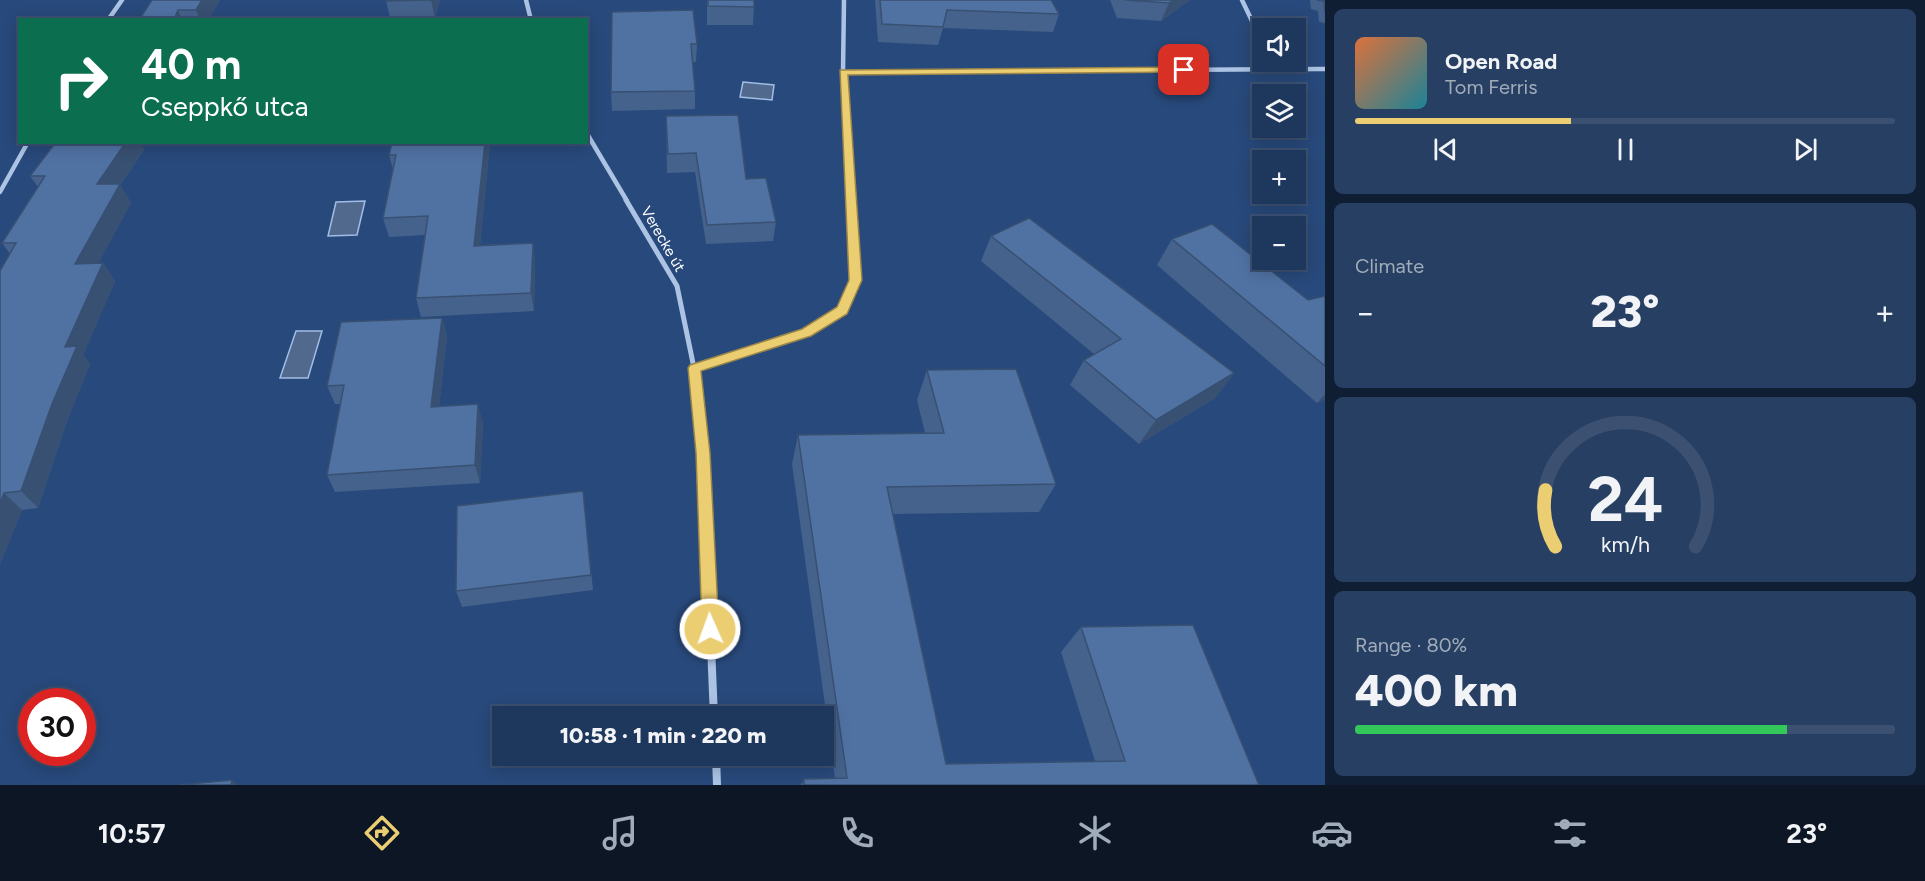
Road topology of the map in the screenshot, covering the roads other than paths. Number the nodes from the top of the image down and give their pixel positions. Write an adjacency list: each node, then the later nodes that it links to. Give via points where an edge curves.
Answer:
1 (122, 0): 5 (street)
2 (525, 0): 6 (street)
3 (844, 0): 11 (street)
4 (1242, 0): 7 (street)
5 (109, 18)
6 (530, 18)
7 (1252, 21)
8 (1306, 69): 9 (street)
9 (1325, 69)
10 (1252, 70): 11 (street)
11 (843, 72): 15 (street, via 856,280 842,310 807,333)
12 (588, 135): 15 (street, Verecke út, via 677,286)
13 (27, 144): 14 (street)
14 (0, 192)
15 (694, 368): 16 (street, Verecke út, via 703,453)
16 (714, 706)
17 (716, 766): 18 (street)
18 (717, 785)

